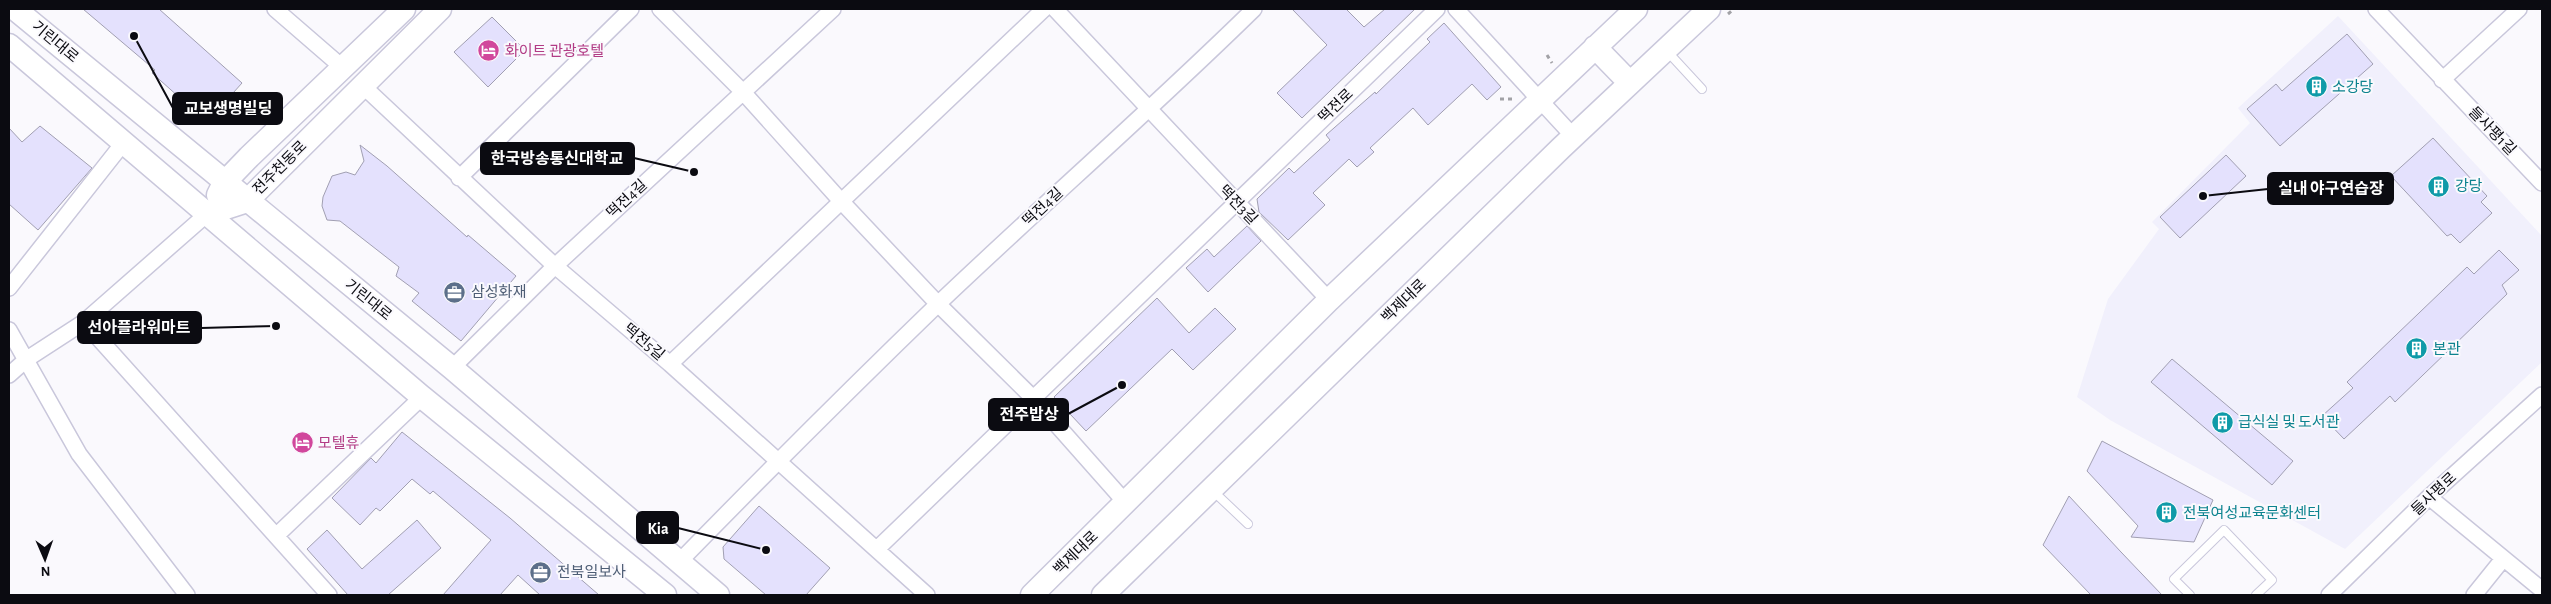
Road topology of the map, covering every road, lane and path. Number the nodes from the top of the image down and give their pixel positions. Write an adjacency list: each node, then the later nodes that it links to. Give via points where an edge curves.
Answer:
1 (15, 9): 31 (street, 기린대로)
2 (275, 9): 20 (street)
3 (404, 9): 20 (street, 전주천동로)
4 (440, 9): 23 (street, 전주천동로)
5 (631, 9): 30 (street)
6 (660, 9): 25 (street)
7 (833, 9): 25 (street, 떡전4길)
8 (1044, 9): 33 (street)
9 (1055, 9): 27 (street, 떡전3길)
10 (1254, 9): 27 (street)
11 (1438, 9): 35 (street, 떡전로)
12 (1456, 9): 26 (street)
13 (1636, 9): 18 (street, 백제대로)
14 (1709, 9): 19 (street, 백제대로)
15 (2376, 9): 21 (street, 들사평1길)
16 (2520, 9): 21 (street)
17 (9, 45): 29 (street)
18 (1595, 47): 22 (street); 26 (street, 백제대로)
19 (1666, 50): 22 (street, 백제대로); 24 (lane)
20 (342, 68): 31 (street, 전주천동로)
21 (2442, 80): 32 (street, 들사평1길)
22 (1630, 83): 28 (street, 백제대로)
23 (362, 85): 30 (street, 떡전5길); 34 (street, 전주천동로)
24 (1702, 90)
25 (743, 92): 33 (street); 37 (street, 떡전4길)
26 (1539, 99): 28 (street); 39 (street, 백제대로)
27 (1148, 110): 35 (street, 떡전3길); 40 (street, 떡전4길)
28 (1573, 136): 51 (street, 백제대로)
29 (124, 142): 36 (street); 38 (street)
30 (458, 178): 37 (street, 떡전5길)
31 (224, 183): 34 (street, 기린대로); 36 (street, 전주천동로)
32 (2542, 183)
33 (840, 200): 40 (street); 44 (street)
34 (247, 201): 36 (street, 전주천동로); 45 (street, 기린대로)
35 (1235, 203): 39 (street, 떡전3길); 49 (street)
36 (207, 214): 41 (street); 48 (street)
37 (555, 266): 44 (street, 떡전5길); 45 (street, 떡전4길)
38 (9, 288)
39 (1329, 300): 53 (street, 백제대로)
40 (938, 304): 49 (street); 50 (street, 떡전4길)
41 (84, 322): 43 (street); 55 (street)
42 (9, 330): 43 (street)
43 (27, 359): 46 (street); 60 (street, via 79,454)
44 (670, 364): 50 (street, 떡전5길)
45 (452, 368): 58 (street, 기린대로)
46 (9, 375)
47 (2542, 395): 52 (street, 들사평로)
48 (422, 397): 55 (street); 62 (street)
49 (1033, 398): 53 (street); 56 (street)
50 (778, 461): 56 (street, 떡전5길); 58 (street, 떡전4길)
51 (1211, 490): 54 (lane); 66 (street, 백제대로)
52 (2430, 497): 57 (street); 69 (street, 들사평로)
53 (1126, 503): 65 (street, 백제대로)
54 (1248, 524)
55 (277, 535): 61 (street)
56 (877, 549): 64 (street, 떡전5길)
57 (2504, 559): 59 (street); 70 (street)
58 (680, 562): 63 (street, 기린대로)
59 (2542, 590)
60 (186, 595)
61 (329, 595)
62 (665, 595)
63 (718, 595)
64 (927, 595)
65 (1032, 595)
66 (1103, 595)
67 (2190, 595): 68 (lane, via 2174,578 2224,530 2272,580)
68 (2256, 595)
69 (2329, 595)
70 (2474, 595)

